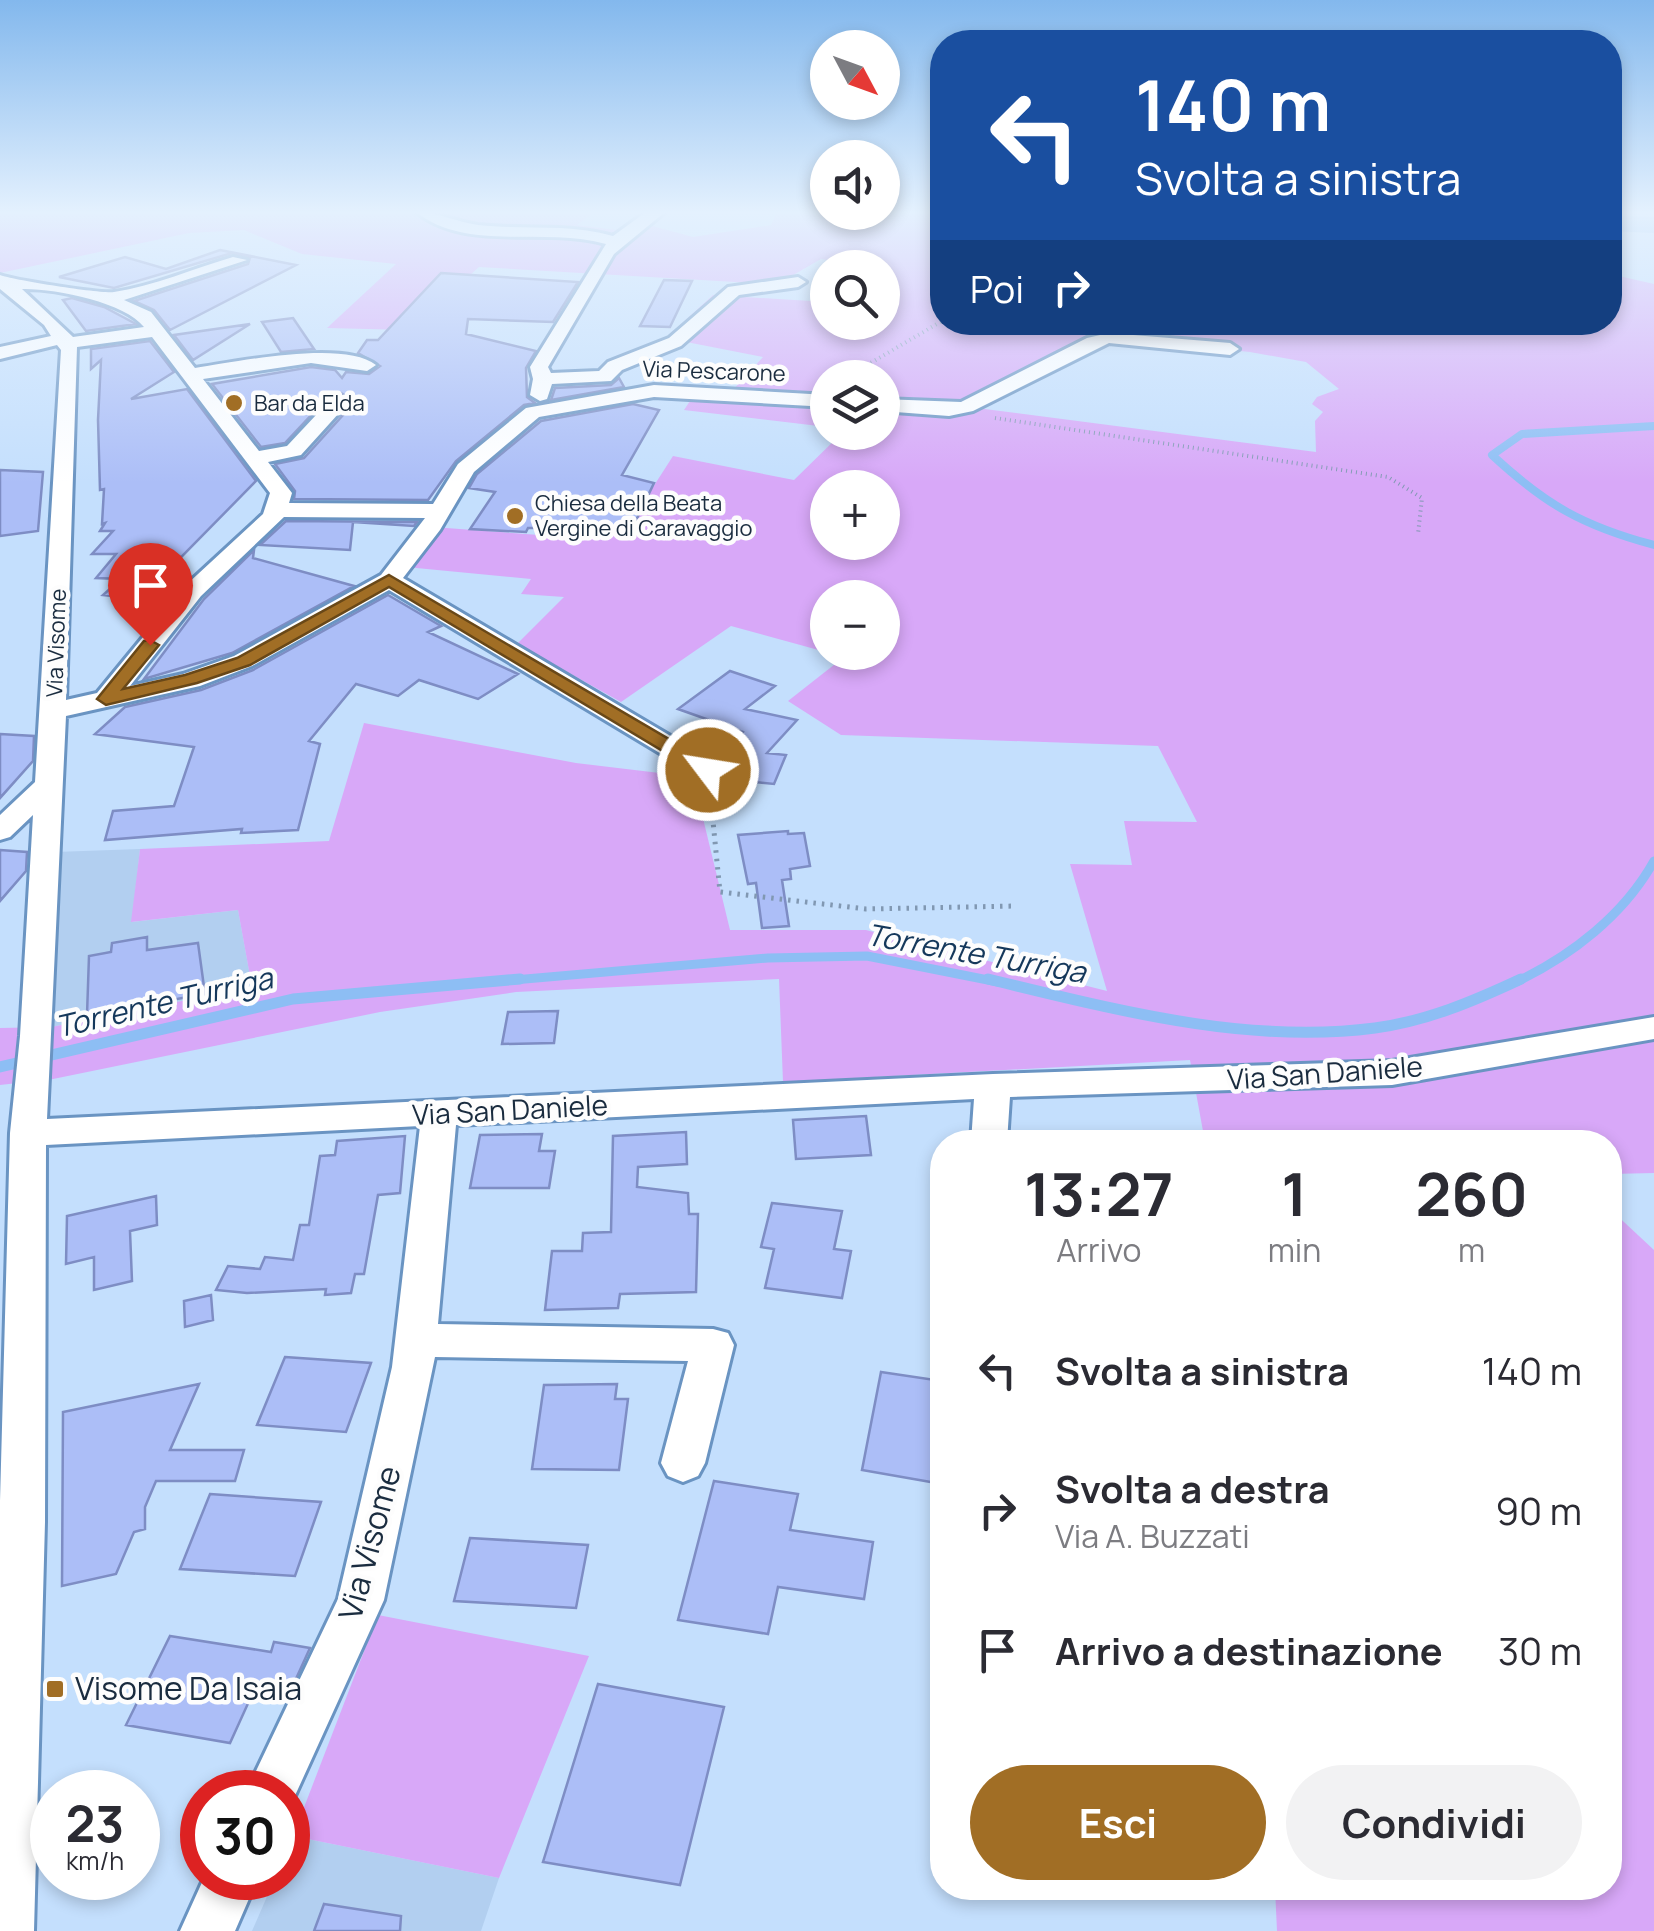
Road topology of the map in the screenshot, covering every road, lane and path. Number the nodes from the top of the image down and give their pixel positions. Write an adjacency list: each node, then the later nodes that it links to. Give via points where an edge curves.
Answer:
1 (25, 302): 8 (street)
2 (125, 302): 6 (street)
3 (578, 302): 14 (street, via 539,367)
4 (724, 302): 14 (street, Via Pescarone, via 675,342 615,366 604,377)
5 (930, 327): 11 (path)
6 (155, 331): 8 (street); 13 (street)
7 (0, 335): 8 (street)
8 (66, 340): 10 (street); 26 (street, Via Visome)
9 (1230, 349): 19 (street, via 1124,338 1093,342)
10 (0, 353)
11 (874, 360)
12 (367, 365): 13 (street, via 311,357)
13 (188, 376): 20 (street)
14 (543, 379): 18 (street)
15 (810, 400): 18 (street, Via Pescarone, via 654,391)
16 (339, 402): 20 (street, via 294,451)
17 (900, 406): 19 (street)
18 (541, 410): 21 (street, Via Pescarone, via 470,463)
19 (949, 410): 23 (path, via 1388,477 1422,498)
20 (254, 458): 22 (street, via 281,494)
21 (442, 507): 22 (street); 24 (street, Via Pescarone)
22 (275, 510): 25 (street, via 194,591)
23 (1418, 534)
24 (389, 580): 25 (street, via 243,662); 27 (street)
25 (106, 699): 26 (street)
26 (54, 712): 28 (street, Via Visome)
27 (708, 770): 30 (path, via 720,892 866,909)
28 (48, 785): 29 (street); 33 (street, Via Visome)
29 (0, 832)
30 (1016, 906)
31 (1654, 1028): 32 (street, Via San Daniele, via 1392,1073)
32 (993, 1086): 34 (street, Via San Daniele); 35 (street)
33 (30, 1112): 34 (street, Via San Daniele); 38 (street)
34 (439, 1113): 36 (street, Via Visome)
35 (990, 1130)
36 (416, 1340): 37 (street, via 713,1345); 39 (street, Via Visome, via 361,1600)
37 (682, 1463)
38 (11, 1528): 41 (street)
39 (282, 1770)
40 (222, 1900): 42 (street)
41 (7, 1931)
42 (207, 1931)

